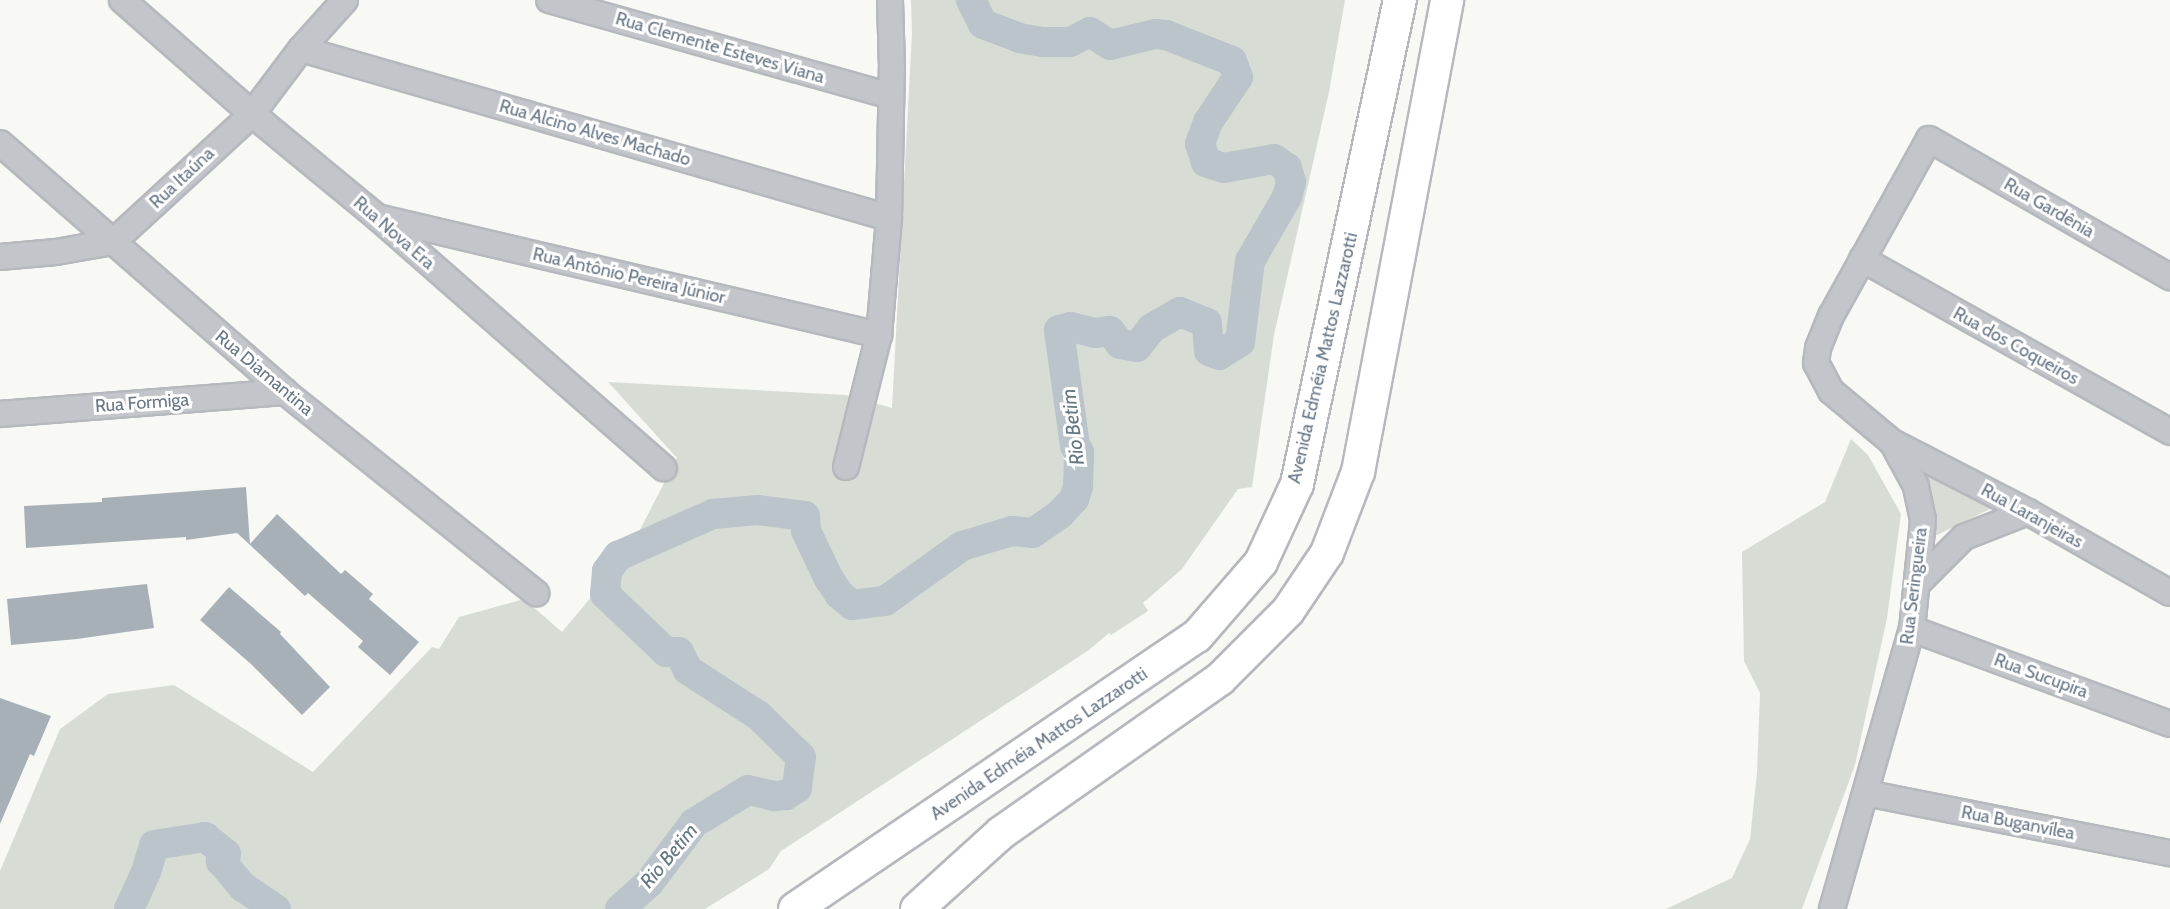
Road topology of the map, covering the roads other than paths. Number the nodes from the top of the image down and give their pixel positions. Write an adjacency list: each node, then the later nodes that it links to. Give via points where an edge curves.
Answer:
1 (122, 0): 9 (street, Rua Nova Era)
2 (345, 0): 7 (street, Rua Itaúna)
3 (549, 0): 8 (street, Rua Clemente Esteves Viana)
4 (890, 0): 8 (street)
5 (1400, 0): 33 (main road, Avenida Edméia Mattos Lazzarotti, via 1297,484 1261,562 1197,636)
6 (1447, 0): 34 (main road, via 1358,472 1326,553 1288,611 1220,679 1001,833)
7 (301, 49): 9 (street, Rua Itaúna); 13 (street, Rua Alcino Alves Machado)
8 (891, 96): 13 (street)
9 (252, 114): 12 (street, Rua Nova Era); 14 (street, Rua Itaúna)
10 (1929, 139): 16 (street, Rua Seringueira); 17 (street, Rua Gardênia)
11 (0, 143): 14 (street, Rua Diamantina)
12 (378, 218): 18 (street, Rua Antônio Pereira Júnior); 24 (street, Rua Nova Era)
13 (889, 218): 18 (street)
14 (112, 242): 15 (street); 19 (street, Rua Diamantina)
15 (0, 257)
16 (1862, 259): 21 (street, Rua dos Coqueiros); 22 (street, Rua Seringueira, via 1831,316 1816,363 1831,391)
17 (2170, 277)
18 (879, 335): 23 (street)
19 (285, 392): 20 (street, Rua Formiga); 27 (street, Rua Diamantina)
20 (0, 414)
21 (2170, 432)
22 (1892, 442): 25 (street, Rua Laranjeiras); 26 (street, Rua Seringueira, via 1916,486 1923,520)
23 (846, 467)
24 (664, 468)
25 (2028, 512): 26 (street, via 1964,537); 28 (street, Rua Laranjeiras)
26 (1917, 584): 29 (street, Rua Seringueira)
27 (536, 593)
28 (2170, 593)
29 (1912, 629): 30 (street, Rua Sucupira); 31 (street, Rua Seringueira)
30 (2170, 724)
31 (1866, 793): 32 (street, Rua Buganvílea); 35 (street, Rua Seringueira)
32 (2170, 854)
33 (795, 909)
34 (916, 909)
35 (1832, 909)

